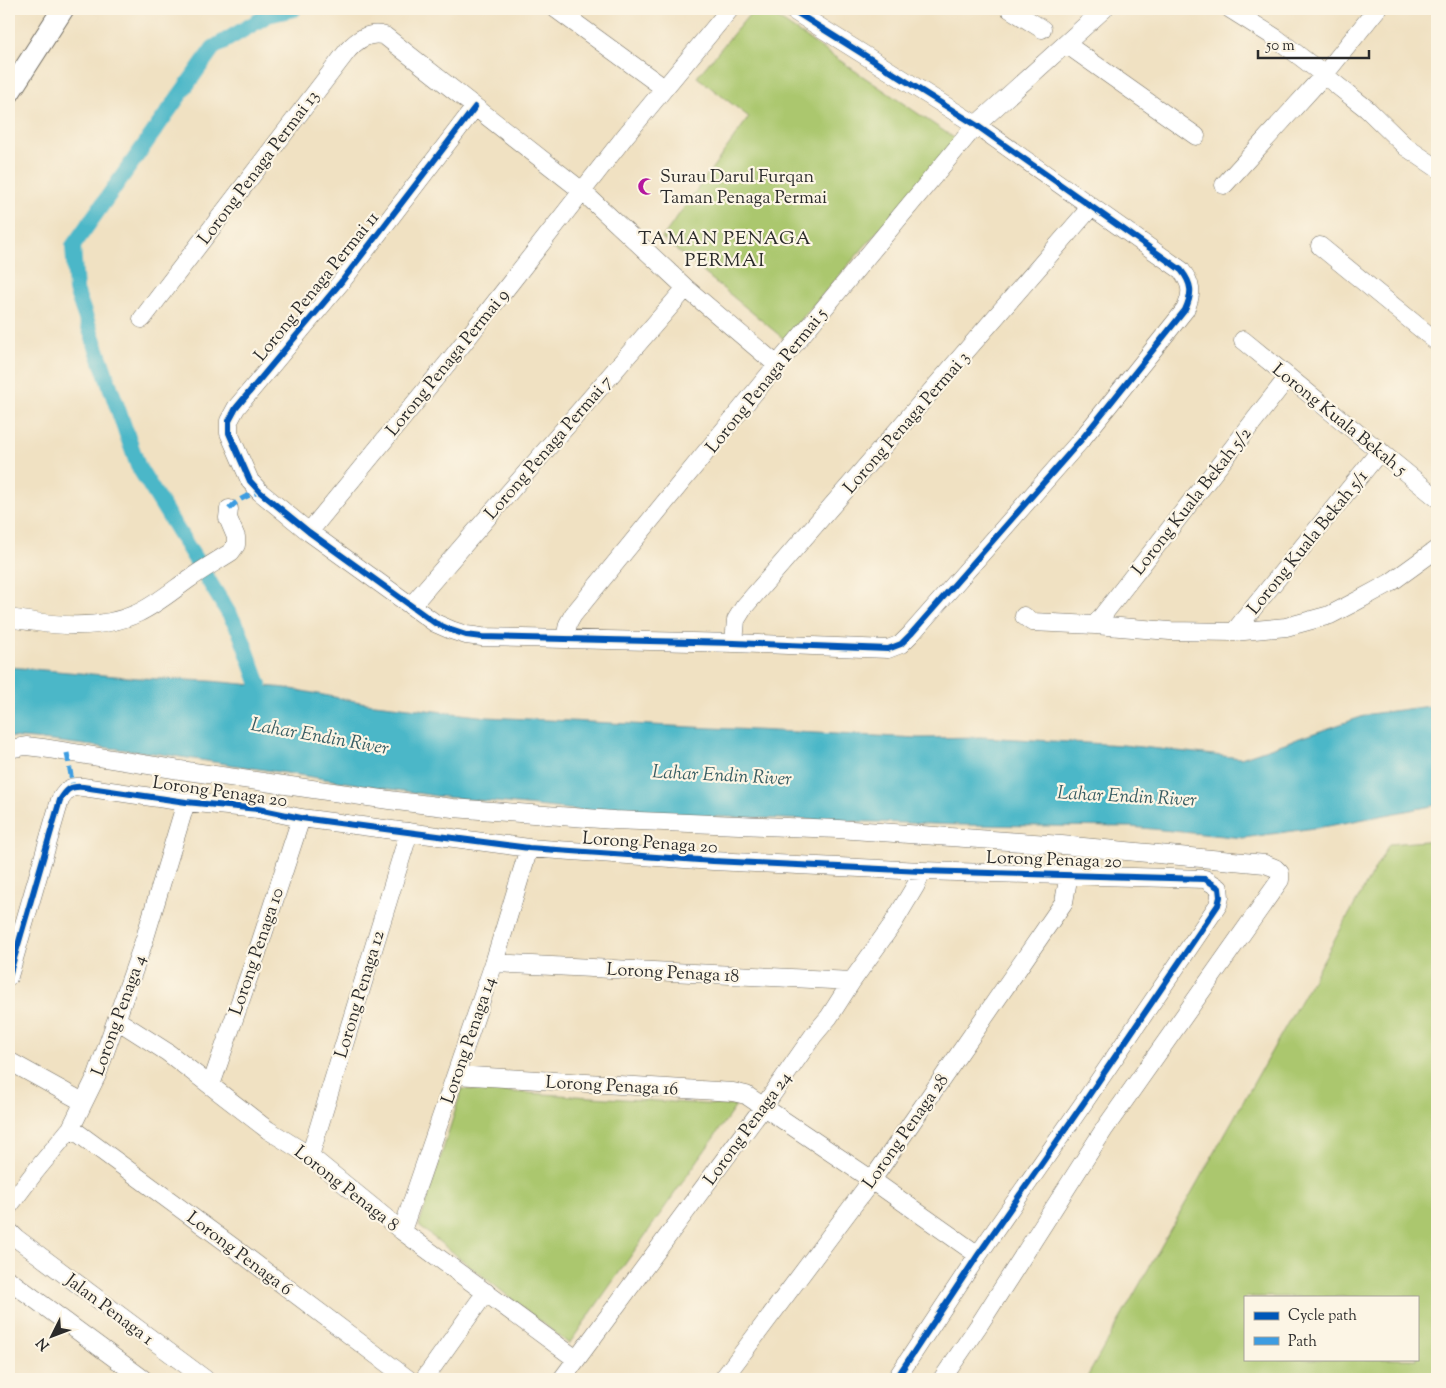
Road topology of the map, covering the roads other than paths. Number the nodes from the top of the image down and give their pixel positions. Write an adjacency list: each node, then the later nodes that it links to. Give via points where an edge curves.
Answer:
1 (556, 9): 12 (street)
2 (730, 9): 12 (street, Lorong Penaga Permai 9)
3 (791, 9): 15 (street, Lorong Penaga Permai 11)
4 (1010, 9): 9 (street)
5 (1104, 9): 10 (street, Lorong Penaga Permai 5)
6 (1230, 9): 11 (street, via 1276,38)
7 (1377, 9): 11 (street)
8 (55, 13): 13 (street)
9 (1042, 29)
10 (1066, 44): 15 (street, Lorong Penaga Permai 5); 16 (street)
11 (1324, 75): 17 (street, via 1367,109 1406,147); 18 (street)
12 (664, 88): 19 (street, Lorong Penaga Permai 9)
13 (9, 93)
14 (475, 107): 19 (street); 23 (street, Lorong Penaga Permai 13, via 385,36 370,34 361,38 348,50); 31 (street, Lorong Penaga Permai 11, via 342,281 236,408 229,421 229,433 250,481)
15 (976, 125): 20 (street, Lorong Penaga Permai 11); 26 (street, Lorong Penaga Permai 5)
16 (1196, 136)
17 (1437, 168)
18 (1224, 185)
19 (582, 191): 22 (street); 31 (street, Lorong Penaga Permai 9, via 451,359)
20 (1091, 207): 39 (street, Lorong Penaga Permai 3, via 744,607 736,620); 39 (street, Lorong Penaga Permai 11, via 1181,270 1191,290 1185,310 1081,440 901,644 888,649)
21 (1320, 246): 25 (street)
22 (686, 288): 26 (street); 33 (street, Lorong Penaga Permai 7)
23 (142, 319)
24 (1243, 340): 27 (street, Lorong Kuala Bekah 5)
25 (1437, 342)
26 (777, 365): 38 (street, Lorong Penaga Permai 5, via 573,616)
27 (1288, 377): 28 (street, Lorong Kuala Bekah 5); 36 (street, Lorong Kuala Bekah 5/2)
28 (1380, 451): 29 (street, Lorong Kuala Bekah 5); 37 (street, Lorong Kuala Bekah 5/1)
29 (1437, 498)
30 (229, 508): 35 (street, via 228,518 236,537 236,545 231,552 136,614 82,625 55,625)
31 (309, 532): 33 (street, Lorong Penaga Permai 11)
32 (1437, 549): 37 (street, via 1390,583 1330,615 1286,627)
33 (411, 606): 38 (street, Lorong Penaga Permai 11, via 435,623 466,635)
34 (1024, 616): 36 (street, via 1032,622)
35 (9, 618)
36 (1095, 625): 37 (street)
37 (1234, 632)
38 (566, 639): 39 (street, Lorong Penaga Permai 11)
39 (734, 643)
40 (9, 749): 41 (street, via 35,747)
41 (262, 782): 43 (street); 75 (street, via 453,808 1062,845 1265,864 1280,873 1280,880 1105,1128)
42 (186, 802): 43 (street, Lorong Penaga 20); 50 (street, Lorong Penaga 20, via 83,786 73,786 66,791 60,800); 52 (street, Lorong Penaga 4)
43 (258, 809): 44 (street, Lorong Penaga 20)
44 (301, 818): 45 (street, Lorong Penaga 20); 55 (street, Lorong Penaga 10)
45 (409, 832): 46 (street, Lorong Penaga 20); 59 (street, Lorong Penaga 12)
46 (529, 848): 47 (street, Lorong Penaga 20); 49 (street, Lorong Penaga 14)
47 (922, 871): 48 (street, Lorong Penaga 20); 51 (street, Lorong Penaga 24, via 892,925)
48 (1070, 874): 60 (street, Lorong Penaga 28, via 1064,902); 64 (street, Lorong Penaga 20, via 1204,879 1219,888 1220,897 1218,905 1085,1102)
49 (494, 963): 51 (street, Lorong Penaga 18); 54 (street, Lorong Penaga 14)
50 (9, 976)
51 (852, 981): 57 (street, Lorong Penaga 24)
52 (118, 1020): 55 (street, Lorong Penaga 8); 56 (street, Lorong Penaga 4)
53 (9, 1061): 56 (street)
54 (456, 1075): 57 (street, Lorong Penaga 16, via 733,1092 746,1095); 62 (street, Lorong Penaga 14)
55 (211, 1084): 59 (street, Lorong Penaga 8, via 268,1130)
56 (83, 1102): 58 (street, Lorong Penaga 4)
57 (764, 1106): 60 (street, Lorong Penaga 16); 67 (street, Lorong Penaga 24)
58 (71, 1128): 61 (street, Lorong Penaga 4); 70 (street, Lorong Penaga 6)
59 (310, 1156): 62 (street, Lorong Penaga 8)
60 (872, 1180): 64 (street, Lorong Penaga 16); 73 (street, Lorong Penaga 28)
61 (9, 1206)
62 (402, 1231): 66 (street, Lorong Penaga 8)
63 (12, 1234): 69 (street, Jalan Penaga 1)
64 (978, 1254): 74 (street)
65 (9, 1280): 68 (street, Jalan Penaga 1)
66 (486, 1292): 67 (street, Lorong Penaga 8); 71 (street)
67 (576, 1359): 72 (street, Lorong Penaga 24)
68 (132, 1376)
69 (205, 1379)
70 (408, 1379)
71 (424, 1379)
72 (562, 1379)
73 (723, 1379)
74 (896, 1379)
75 (942, 1379)

